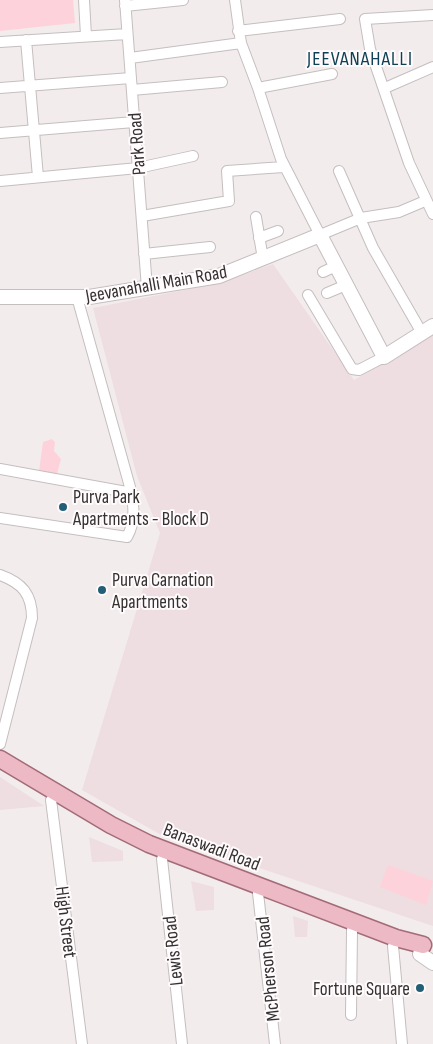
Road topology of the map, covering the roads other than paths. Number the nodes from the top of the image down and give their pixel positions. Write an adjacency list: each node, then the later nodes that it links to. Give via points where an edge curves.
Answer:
1 (84, 0): 9 (street)
2 (183, 0): 4 (street)
3 (235, 0): 7 (street)
4 (125, 3): 8 (street, Park Road)
5 (433, 15): 21 (street, via 365,19 370,49)
6 (340, 19): 7 (street)
7 (238, 31): 12 (street)
8 (127, 34): 9 (street); 13 (street, Park Road)
9 (86, 36): 10 (street)
10 (26, 40): 11 (street); 18 (street)
11 (0, 42)
12 (241, 43): 13 (street); 20 (street)
13 (130, 58): 16 (street, Park Road)
14 (433, 67): 21 (street)
15 (332, 74): 20 (street)
16 (131, 78): 18 (street); 22 (street, Park Road)
17 (222, 82): 22 (street)
18 (30, 86): 19 (street); 24 (street)
19 (0, 88)
20 (258, 88): 27 (street)
21 (385, 88): 32 (street)
22 (132, 90): 23 (street, Park Road)
23 (134, 122): 24 (street); 28 (street, Park Road)
24 (34, 129): 25 (street); 30 (street)
25 (0, 133)
26 (193, 156): 28 (street)
27 (284, 167): 34 (street, via 227,171 229,201); 38 (street)
28 (138, 168): 30 (street); 34 (street, Park Road)
29 (339, 171): 36 (street)
30 (38, 177): 31 (street)
31 (0, 181)
32 (425, 201): 33 (street); 36 (street, via 399,212)
33 (433, 214)
34 (142, 216): 41 (street, Park Road)
35 (256, 217): 39 (street)
36 (361, 218): 38 (street); 51 (street, via 373,248)
37 (278, 231): 39 (street)
38 (320, 235): 42 (street, Jeevanahalli Main Road); 43 (street)
39 (259, 238): 42 (street)
40 (210, 247): 41 (street)
41 (144, 254): 46 (street, Park Road)
42 (263, 260): 46 (street, Jeevanahalli Main Road, via 220,276)
43 (336, 266): 44 (street); 45 (street)
44 (323, 272)
45 (346, 285): 47 (street); 52 (street)
46 (147, 288): 50 (street, Jeevanahalli Main Road)
47 (327, 293)
48 (308, 295): 52 (street, via 352,370 359,370)
49 (0, 297): 50 (street, Jeevanahalli Main Road)
50 (76, 297): 54 (street)
51 (427, 330): 52 (street)
52 (384, 357)
53 (0, 469): 54 (street)
54 (132, 493): 55 (street, via 132,528 127,537)
55 (0, 518)
56 (0, 575): 58 (street, via 21,585 30,598 32,611 24,658)
57 (20, 700): 58 (street, via 11,729)
58 (1, 739)
59 (0, 759): 66 (main road, Banaswadi Road, via 111,826 149,844)
60 (0, 768): 61 (main road, Banaswadi Road)
61 (51, 800): 62 (main road, Banaswadi Road, via 116,838); 68 (street, High Street)
62 (162, 859): 63 (main road, Banaswadi Road); 69 (street, Lewis Road)
63 (258, 894): 64 (main road, Banaswadi Road); 70 (street, McPherson Road)
64 (352, 930): 65 (main road, Banaswadi Road); 67 (street)
65 (393, 946): 66 (main road, Banaswadi Road); 71 (street)
66 (429, 952)
67 (351, 1015)
68 (82, 1044)
69 (182, 1044)
70 (275, 1044)
71 (402, 1044)

